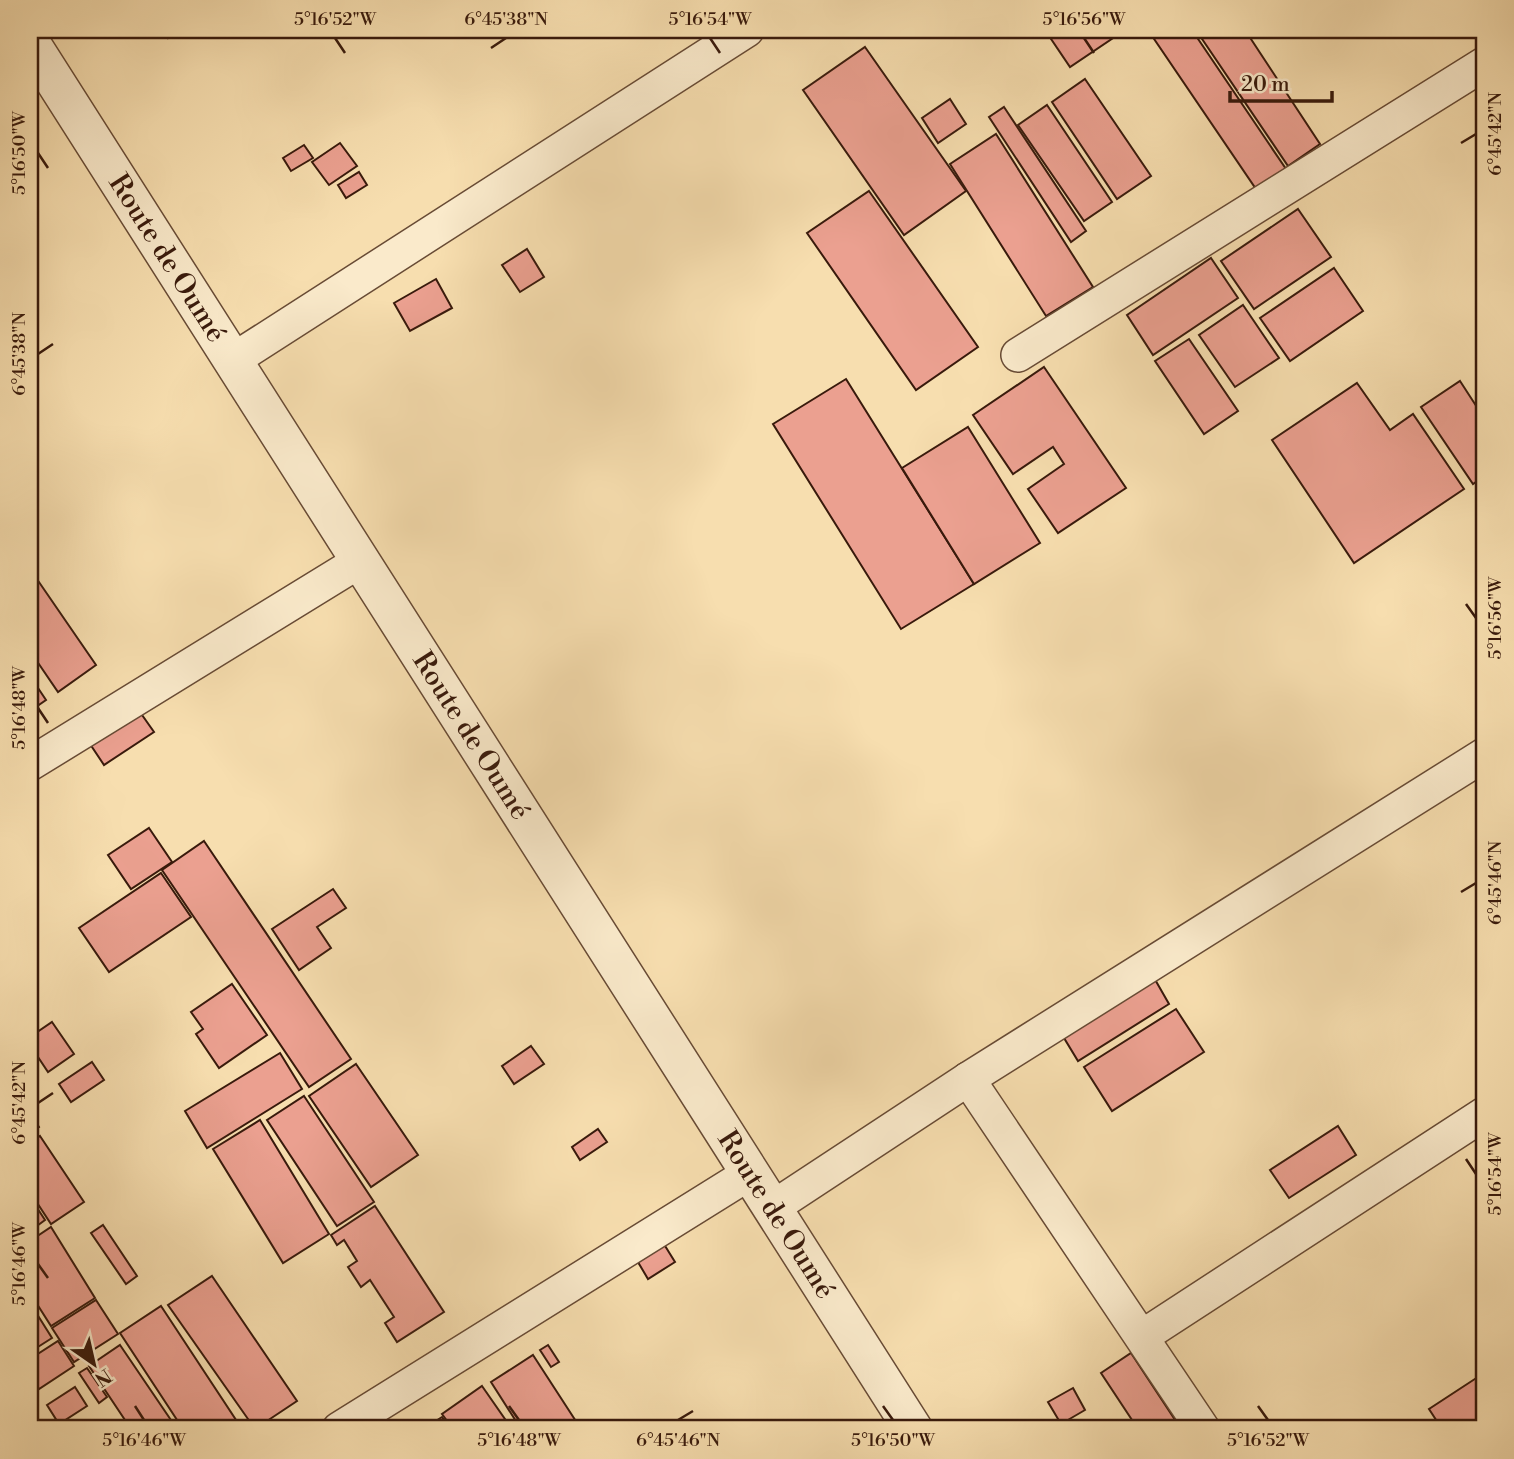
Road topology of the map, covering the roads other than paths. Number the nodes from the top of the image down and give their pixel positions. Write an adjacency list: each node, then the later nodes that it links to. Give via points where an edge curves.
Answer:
1 (747, 30): 5 (street)
2 (30, 42): 5 (street, Route de Oumé)
3 (1484, 64): 4 (street)
4 (1018, 355)
5 (233, 360): 6 (street, Route de Oumé)
6 (360, 561): 8 (street); 11 (street, Route de Oumé)
7 (1484, 755): 9 (street)
8 (30, 764)
9 (968, 1079): 12 (street); 13 (street)
10 (1484, 1114): 13 (street)
11 (750, 1173): 12 (street, Route de Oumé); 14 (street)
12 (772, 1208): 15 (street, Route de Oumé)
13 (1143, 1336): 16 (street)
14 (343, 1428)
15 (914, 1429)
16 (1203, 1429)

